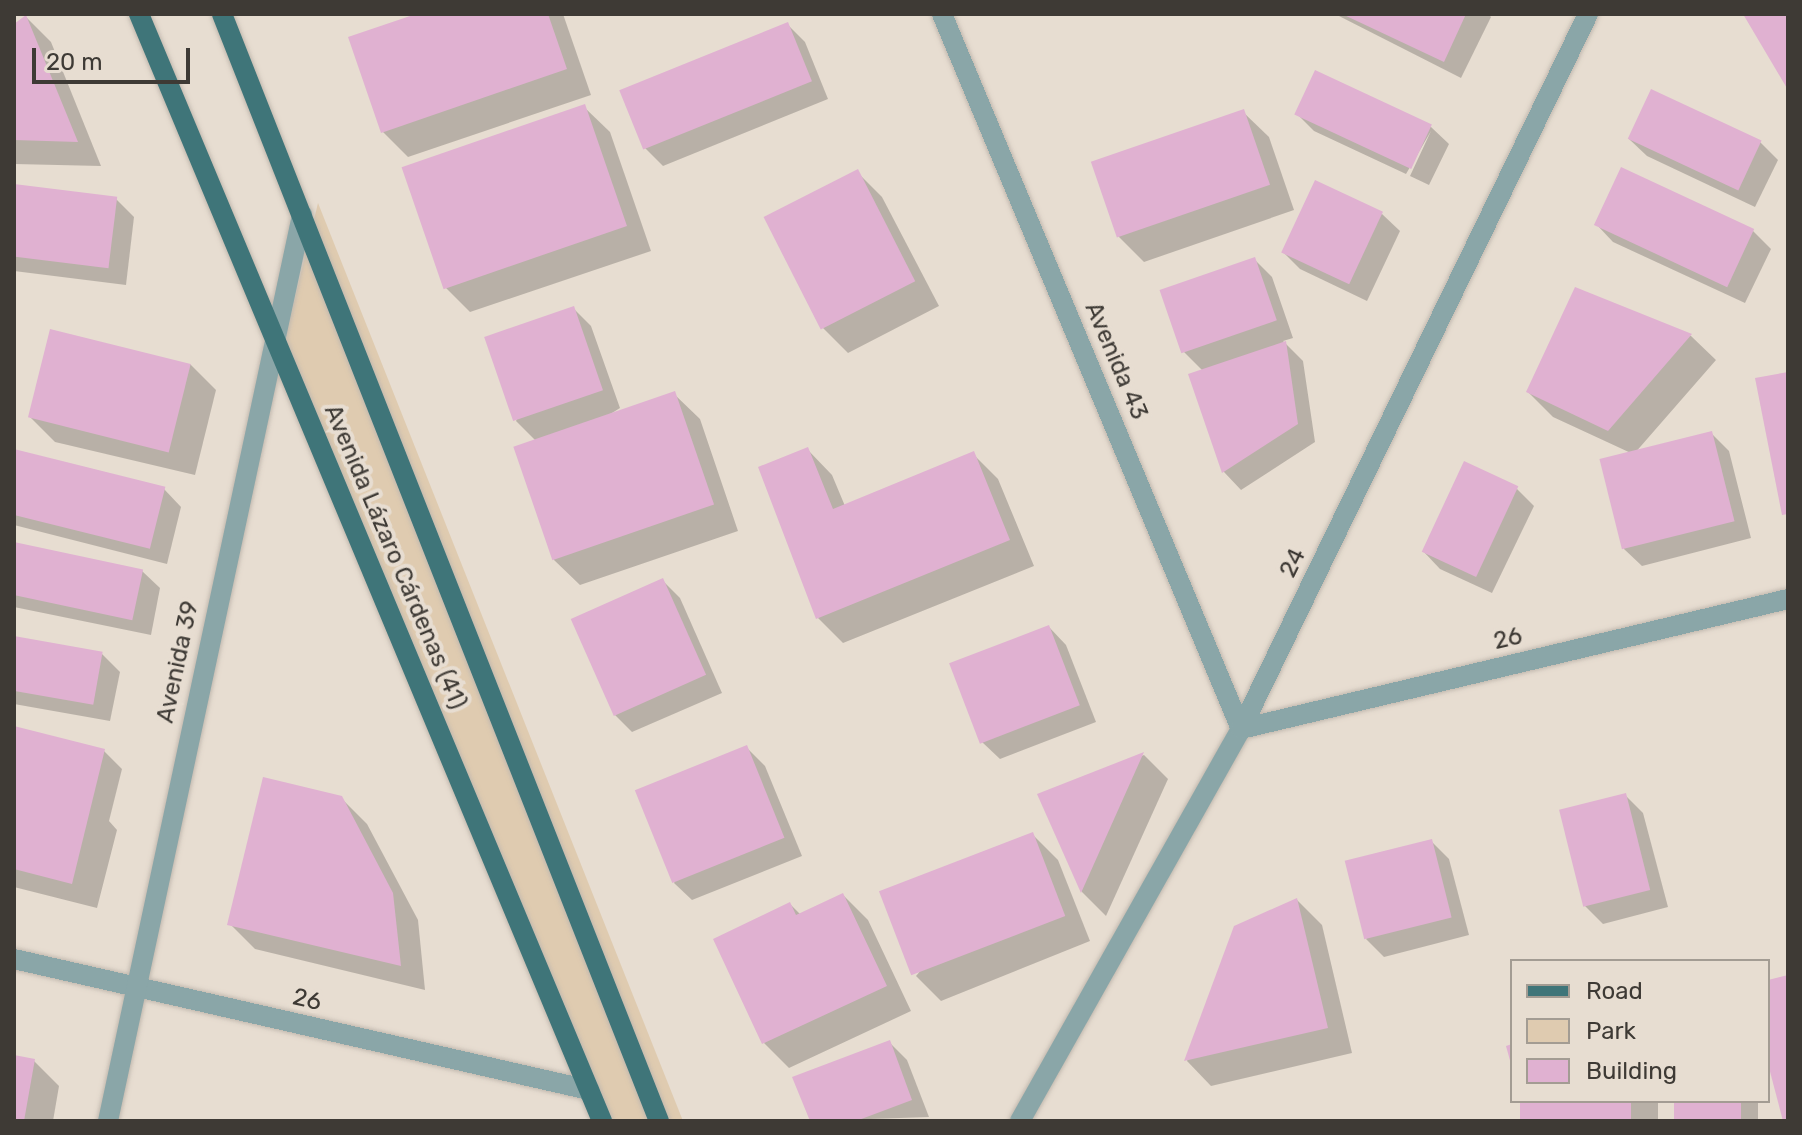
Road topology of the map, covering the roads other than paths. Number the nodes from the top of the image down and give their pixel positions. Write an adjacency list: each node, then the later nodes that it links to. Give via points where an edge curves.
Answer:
1 (139, 14): 6 (main road, Avenida Lázaro Cárdenas (41))
2 (222, 14): 5 (main road, Avenida Lázaro Cárdenas (41))
3 (942, 14): 8 (street, Avenida 43)
4 (1588, 14): 8 (street, 24)
5 (302, 215): 6 (street, Avenida 39); 14 (main road, Avenida Lázaro Cárdenas (41))
6 (277, 342): 10 (street, Avenida 39); 11 (main road, Avenida Lázaro Cárdenas (41))
7 (1788, 599): 8 (street, 26)
8 (1241, 729): 15 (street, 24)
9 (14, 959): 10 (street, 26)
10 (137, 987): 11 (street, 26); 12 (street, Avenida 39)
11 (589, 1090): 13 (main road, Avenida Lázaro Cárdenas (41))
12 (108, 1121)
13 (602, 1121)
14 (659, 1121)
15 (1020, 1121)

